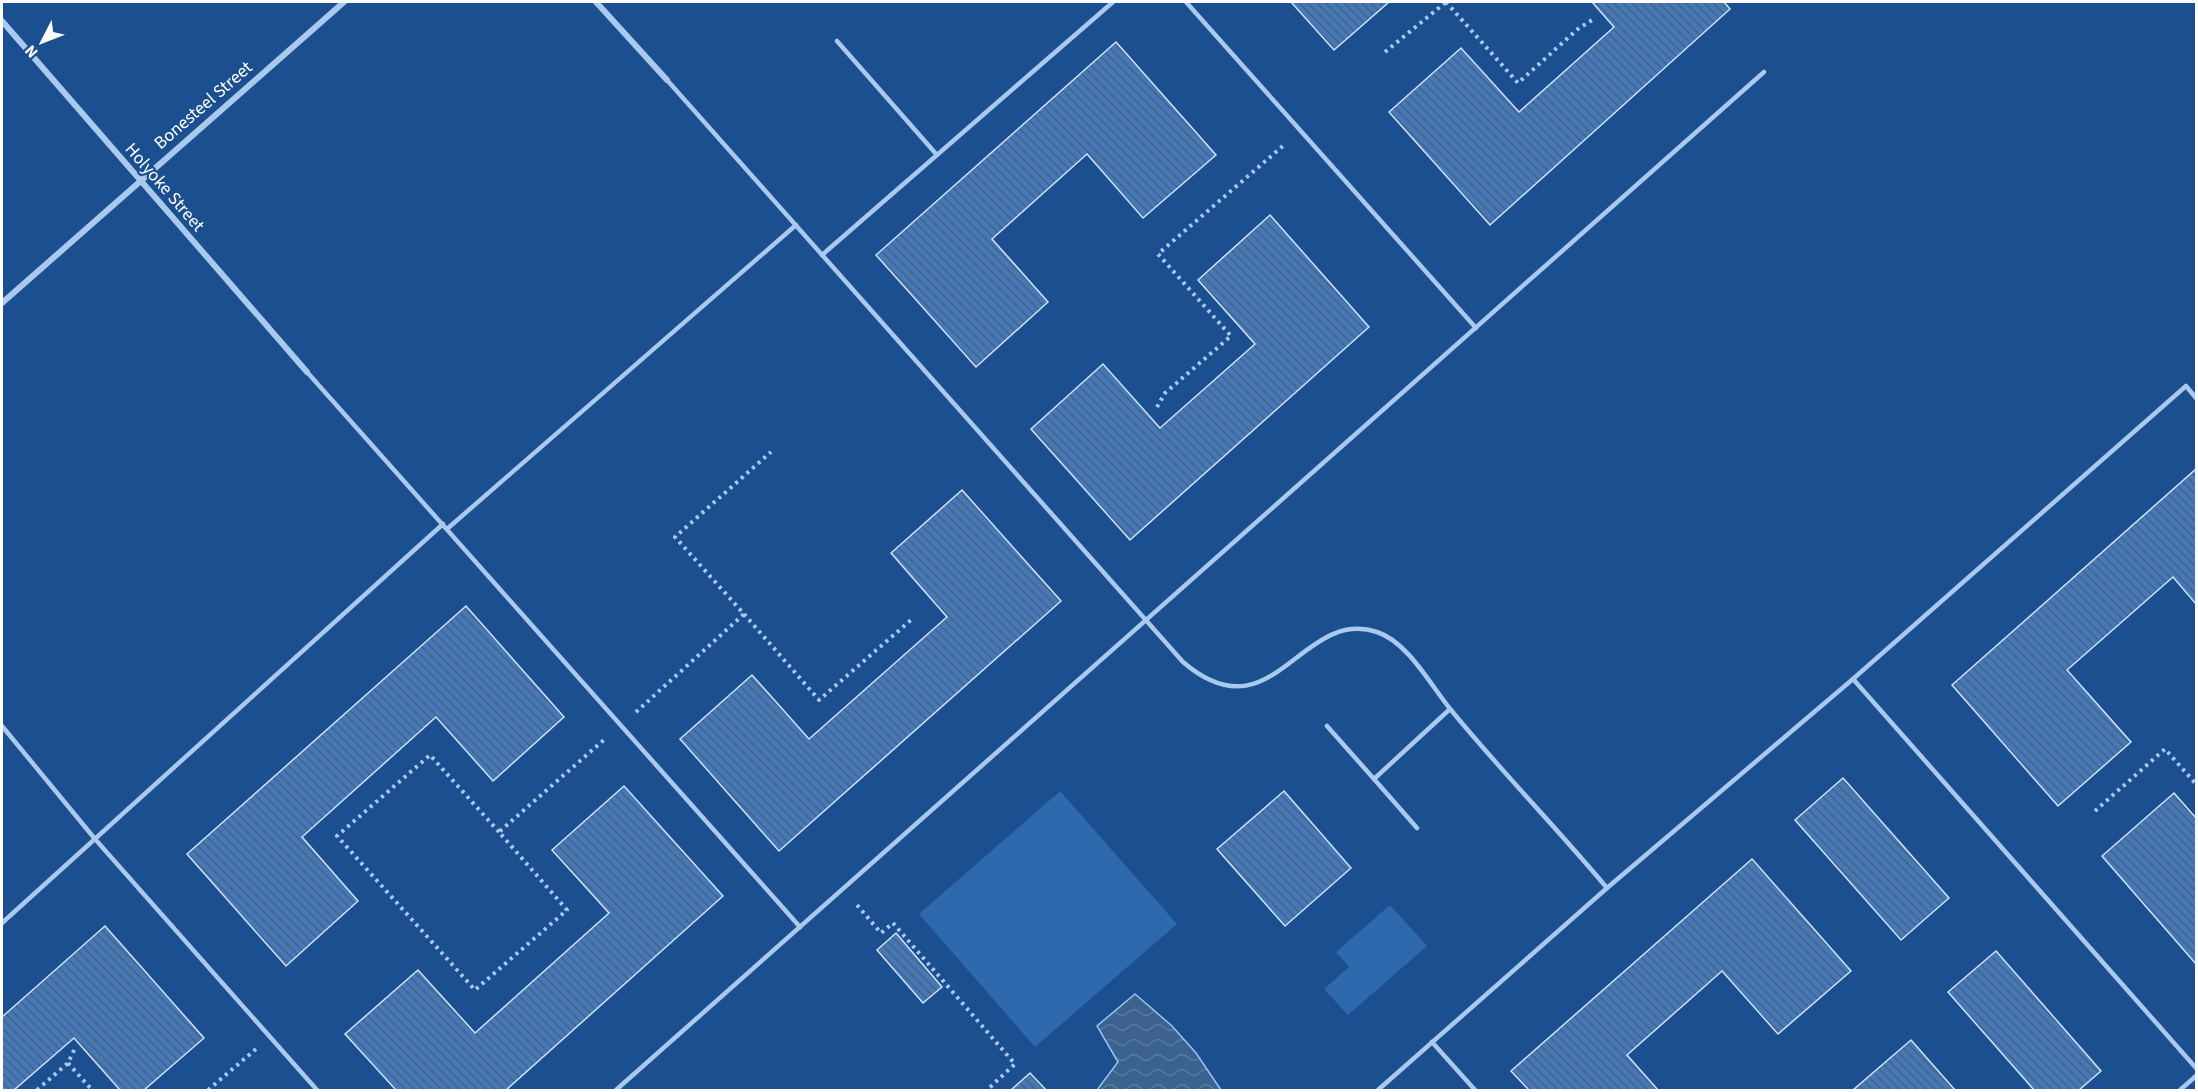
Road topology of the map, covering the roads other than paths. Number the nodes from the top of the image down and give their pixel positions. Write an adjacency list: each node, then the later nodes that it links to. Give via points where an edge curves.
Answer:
1 (344, 2): 10 (street, Bonesteel Street)
2 (596, 2): 8 (street)
3 (1113, 2): 9 (lane)
4 (1186, 2): 14 (lane)
5 (2, 21): 10 (street, Holyoke Street)
6 (837, 41): 9 (lane)
7 (1764, 72): 14 (lane)
8 (667, 80): 11 (lane)
9 (937, 155): 12 (lane)
10 (140, 181): 13 (street, Bonesteel Street); 15 (street, Holyoke Street)
11 (796, 225): 12 (lane); 17 (lane)
12 (822, 255): 18 (lane)
13 (2, 303)
14 (1476, 328): 18 (lane)
15 (307, 372): 17 (lane)
16 (2196, 398): 19 (lane, via 2186,386)
17 (445, 526): 25 (lane); 28 (lane)
18 (1146, 621): 20 (lane, via 1197,674 1230,687 1264,680 1339,632 1360,628 1380,633 1417,665); 28 (lane)
19 (1853, 679): 26 (lane); 30 (lane)
20 (1450, 709): 23 (lane); 26 (lane)
21 (2, 726): 25 (lane)
22 (1327, 726): 23 (lane)
23 (1374, 779): 24 (lane)
24 (1417, 828)
25 (95, 839): 27 (lane); 32 (lane)
26 (1607, 888): 29 (lane)
27 (2, 922)
28 (800, 927): 33 (lane)
29 (1432, 1042): 34 (lane); 35 (lane)
30 (2196, 1068)
31 (2196, 1076): 36 (lane)
32 (317, 1090)
33 (616, 1090)
34 (1378, 1090)
35 (1474, 1090)
36 (2180, 1090)

